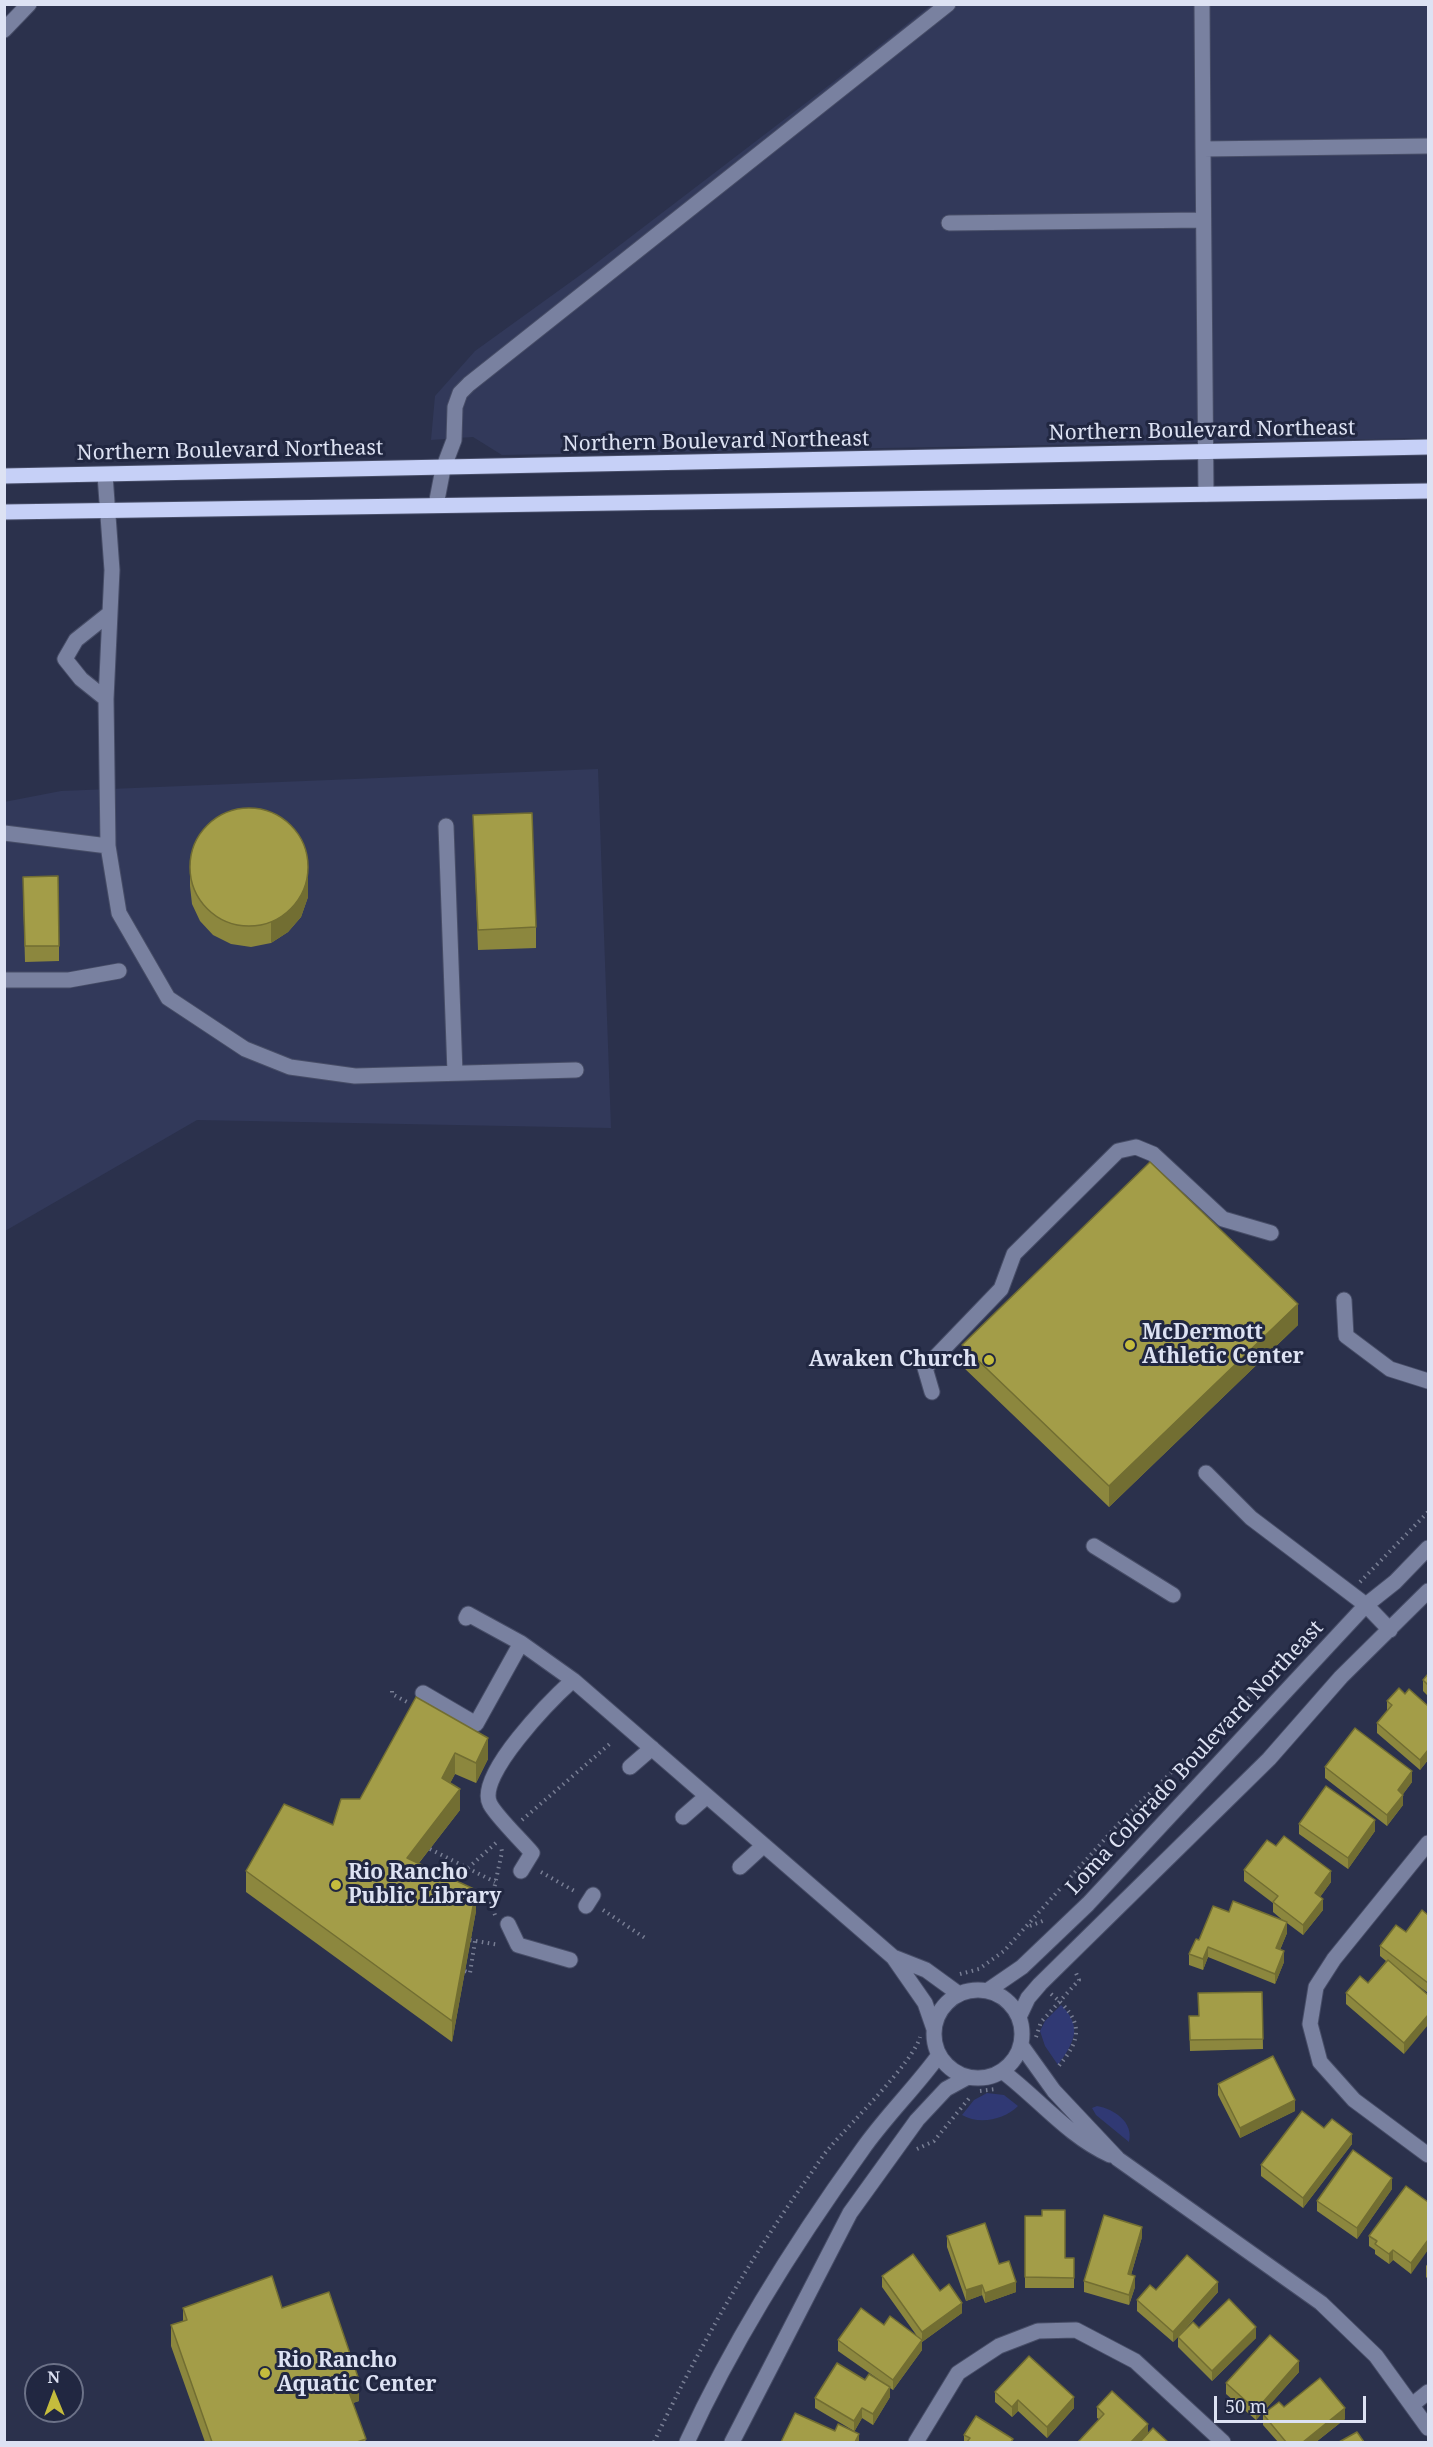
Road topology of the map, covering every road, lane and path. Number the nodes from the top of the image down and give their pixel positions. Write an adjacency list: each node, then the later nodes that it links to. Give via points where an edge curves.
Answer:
1 (29, 4): 4 (street)
2 (948, 4): 11 (street, via 469,384 457,400 453,440)
3 (1202, 4): 6 (street)
4 (4, 30)
5 (1428, 146): 6 (street)
6 (1203, 149): 7 (street)
7 (1203, 220): 8 (street); 10 (street)
8 (950, 223)
9 (1428, 447): 10 (main road, Northern Boulevard Northeast)
10 (1207, 452): 11 (main road, Northern Boulevard Northeast); 15 (street)
11 (443, 469): 12 (main road, Northern Boulevard Northeast); 16 (street)
12 (105, 475): 13 (main road, Northern Boulevard Northeast); 17 (street)
13 (4, 476)
14 (1428, 491): 15 (main road)
15 (1206, 494): 16 (main road)
16 (436, 505): 17 (main road)
17 (109, 510): 18 (main road); 19 (street)
18 (4, 512)
19 (110, 613): 20 (street); 20 (street, via 76,640 65,659 81,679)
20 (106, 699): 23 (street)
21 (447, 826): 27 (street)
22 (4, 833): 23 (street)
23 (108, 846): 27 (street, via 119,913 168,998 245,1049 290,1067 355,1076)
24 (119, 971): 25 (street, via 69,980)
25 (4, 980)
26 (576, 1070): 27 (street)
27 (455, 1073)
28 (1271, 1233): 31 (street, via 1223,1219 1153,1154 1136,1147 1118,1151 1014,1254 1001,1289 925,1368)
29 (1344, 1300): 30 (street, via 1346,1336 1390,1369)
30 (1428, 1381)
31 (932, 1392)
32 (1206, 1473): 37 (street, via 1251,1518)
33 (1428, 1512): 37 (path)
34 (1094, 1546): 38 (street)
35 (1428, 1548): 39 (street, Loma Colorado Boulevard Northeast)
36 (1428, 1591): 41 (street)
37 (1350, 1593): 39 (street)
38 (1173, 1594)
39 (1366, 1605): 41 (street); 68 (street, Loma Colorado Boulevard Northeast, via 1088,1904 1022,1967)
40 (466, 1618): 42 (street, via 468,1614)
41 (1390, 1630): 71 (street, via 1341,1677 1269,1759 1040,1984)
42 (521, 1644): 44 (street); 45 (street, via 476,1724)
43 (1299, 1649): 65 (path, via 1122,1820 1004,1951)
44 (573, 1680): 47 (street); 58 (street, via 548,1703 496,1769 488,1789 489,1803 532,1853)
45 (423, 1693)
46 (612, 1742): 51 (path)
47 (652, 1748): 48 (street); 49 (street)
48 (630, 1767)
49 (707, 1796): 50 (street); 53 (street)
50 (683, 1817)
51 (518, 1824)
52 (1428, 1843): 83 (street, via 1334,1959 1316,1988 1310,2024 1320,2062 1354,2100)
53 (764, 1845): 55 (street); 63 (street)
54 (430, 1849): 56 (path)
55 (740, 1867)
56 (468, 1868): 59 (path); 59 (path, via 501,1839)
57 (537, 1870): 62 (path)
58 (520, 1871)
59 (495, 1882): 60 (path, via 491,1903)
60 (501, 1923): 64 (street, via 518,1945)
61 (496, 1938): 66 (path, via 499,1947 473,1940 470,1973)
62 (645, 1938)
63 (893, 1957): 69 (street, via 926,1970); 72 (street, via 925,2003)
64 (570, 1960)
65 (979, 1969)
66 (465, 1971)
67 (1079, 1980): 70 (path)
68 (987, 1991): 69 (street, Loma Colorado Boulevard Northeast); 71 (street, via 1006,2001)
69 (959, 1994): 72 (street, via 947,2003)
70 (1061, 2002): 73 (path, via 1041,2022); 77 (path, via 1074,2018 1077,2031 1074,2044)
71 (1019, 2018): 74 (street)
72 (927, 2031): 75 (street); 88 (path, via 805,2182 736,2287)
73 (1037, 2041)
74 (1021, 2045): 78 (street); 84 (street, via 1054,2091)
75 (939, 2055): 80 (street, via 946,2065); 89 (street, via 863,2149 784,2267)
76 (1051, 2061): 77 (path)
77 (1056, 2069): 79 (path)
78 (1002, 2071): 80 (street, via 991,2076); 84 (street, via 1091,2147)
79 (1063, 2076)
80 (968, 2077): 90 (street, via 946,2089 917,2120 850,2213)
81 (1002, 2091): 82 (path, via 975,2093)
82 (934, 2141)
83 (1428, 2155)
84 (1118, 2159): 86 (street, via 1321,2303 1376,2356)
85 (1428, 2392): 86 (street)
86 (1412, 2405): 87 (street)
87 (1428, 2428)
88 (654, 2442)
89 (687, 2442)
90 (732, 2442)
91 (916, 2442): 92 (street, via 958,2373 999,2346 1038,2331 1076,2330 1135,2361)
92 (1223, 2442)

